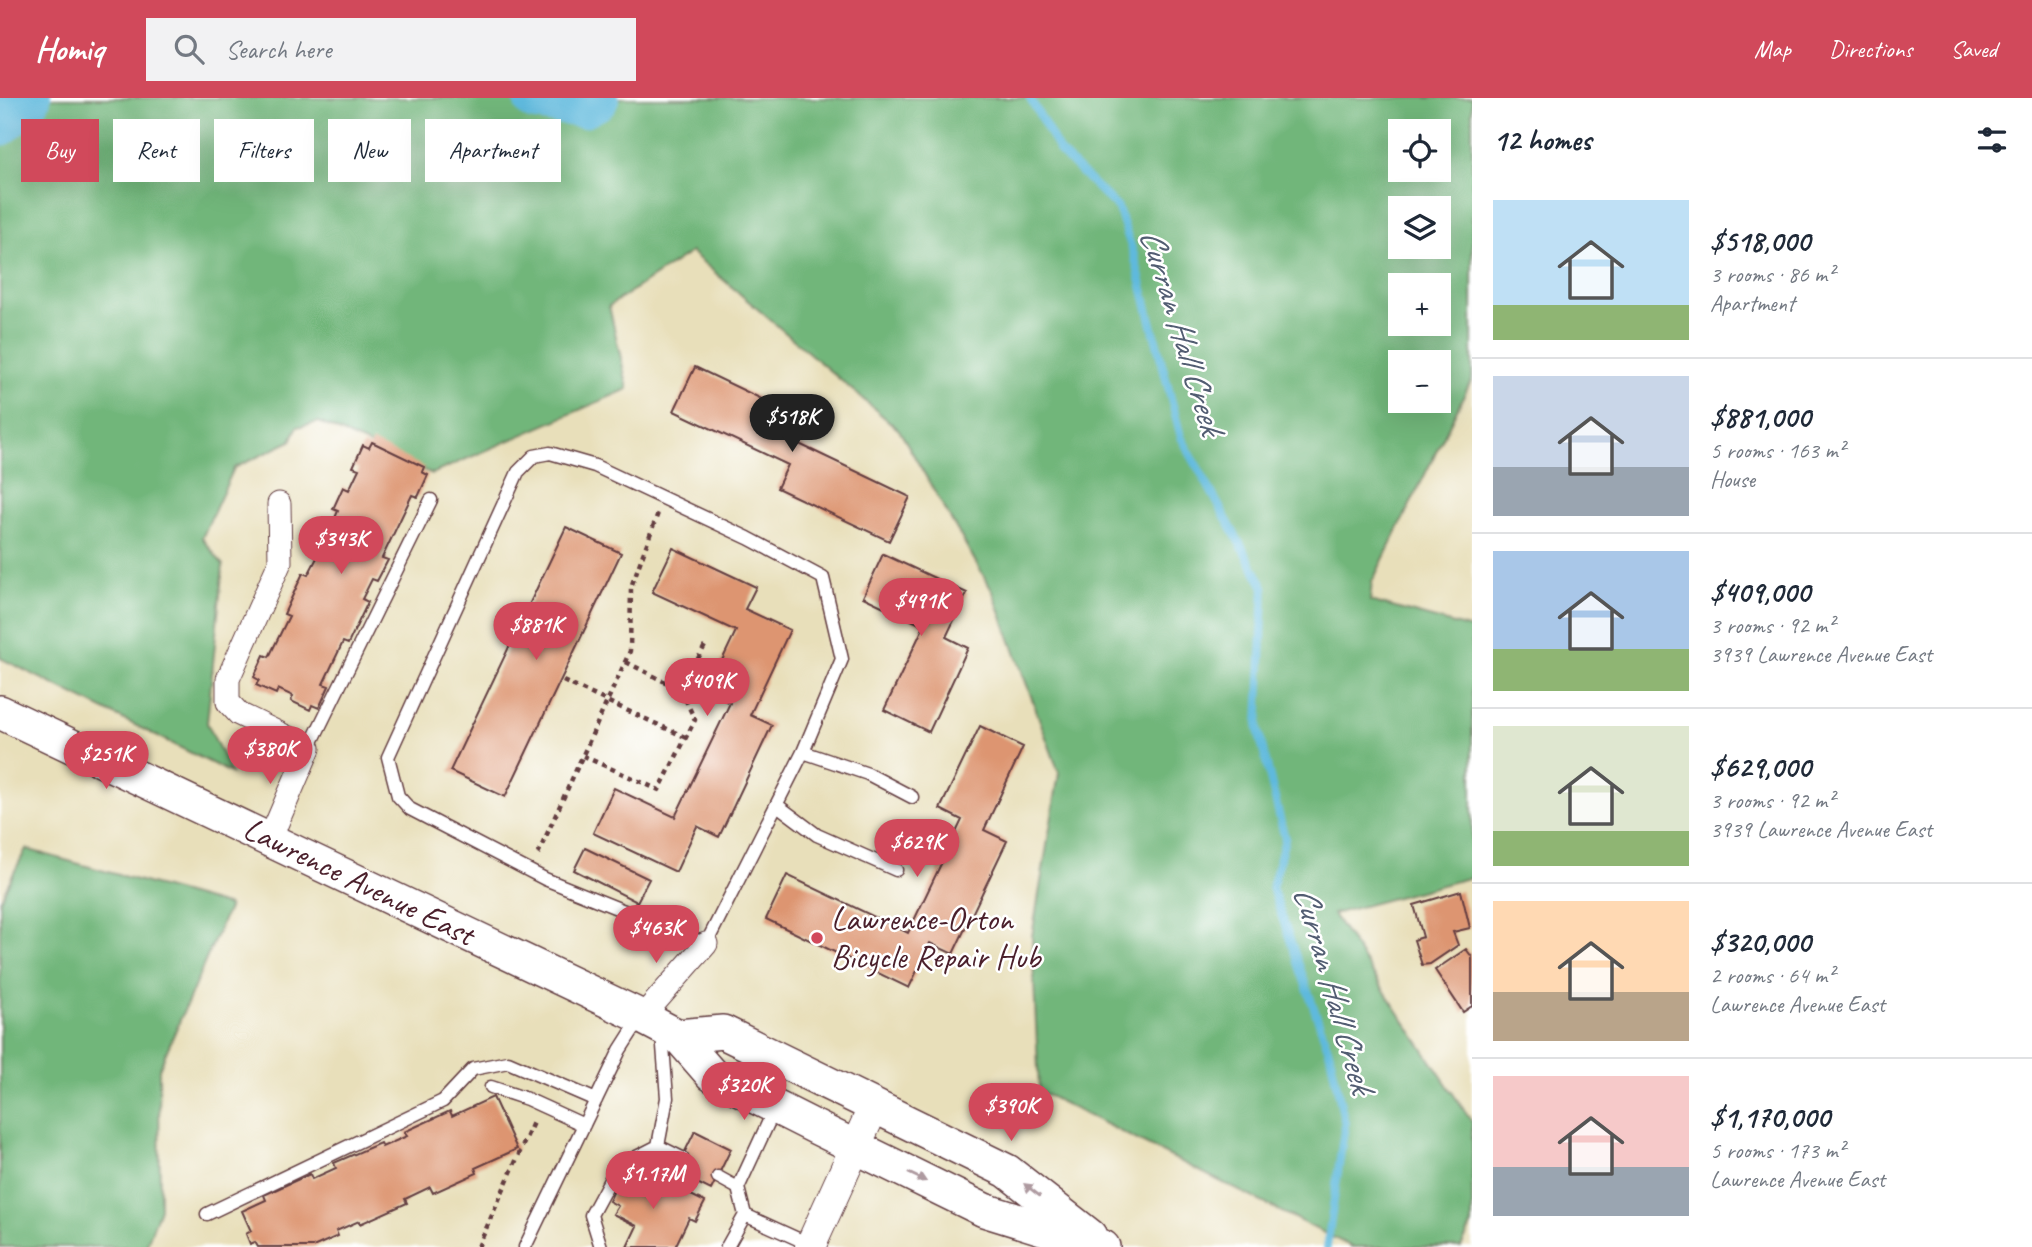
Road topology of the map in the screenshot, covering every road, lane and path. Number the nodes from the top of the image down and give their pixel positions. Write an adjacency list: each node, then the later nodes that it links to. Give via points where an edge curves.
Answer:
1 (431, 500): 11 (lane)
2 (663, 501): 5 (path, via 631,587 630,651); 12 (lane, via 748,538 823,578 842,659); 18 (lane, via 595,466 550,453 526,462 496,516 388,757 398,796 410,809)
3 (279, 504): 11 (street, via 280,562 228,679 228,702 239,714)
4 (706, 642): 7 (path)
5 (625, 662): 7 (path); 8 (path)
6 (563, 681): 8 (path)
7 (681, 690): 10 (path, via 695,720)
8 (607, 703): 10 (path); 13 (path)
9 (0, 712): 16 (main road, Lawrence Avenue East)
10 (685, 737): 13 (path, via 659,790)
11 (309, 748): 16 (street)
12 (803, 752): 14 (lane, via 868,774); 15 (lane)
13 (583, 756): 18 (path)
14 (912, 797)
15 (777, 805): 17 (lane, via 817,835); 19 (lane)
16 (270, 839): 20 (main road, Lawrence Avenue East)
17 (896, 870)
18 (530, 871): 19 (lane)
19 (706, 944): 20 (street)
20 (661, 1027): 22 (lane, via 620,1049); 24 (main road, Lawrence Avenue East, via 723,1032); 25 (main road, Lawrence Avenue East, via 712,1075); 27 (lane, via 667,1098)
21 (491, 1087): 23 (lane)
22 (596, 1100): 26 (lane); 32 (lane, via 508,1062 472,1069 443,1101)
23 (540, 1105): 26 (lane); 35 (path)
24 (874, 1106): 28 (street); 39 (main road, Lawrence Avenue East, one-way to 24, via 1007,1171)
25 (776, 1107): 28 (main road, Lawrence Avenue East); 31 (lane)
26 (584, 1125): 36 (lane)
27 (658, 1146): 29 (lane); 37 (lane, via 617,1167 591,1215)
28 (856, 1146): 34 (street); 39 (main road, Lawrence Avenue East, one-way to 39, via 984,1210)
29 (682, 1158)
30 (718, 1177): 31 (lane)
31 (738, 1188): 33 (lane)
32 (207, 1214)
33 (745, 1214): 34 (lane); 38 (lane)
34 (810, 1246)
35 (478, 1247)
36 (525, 1247)
37 (601, 1247)
38 (727, 1247)
39 (1104, 1247)

